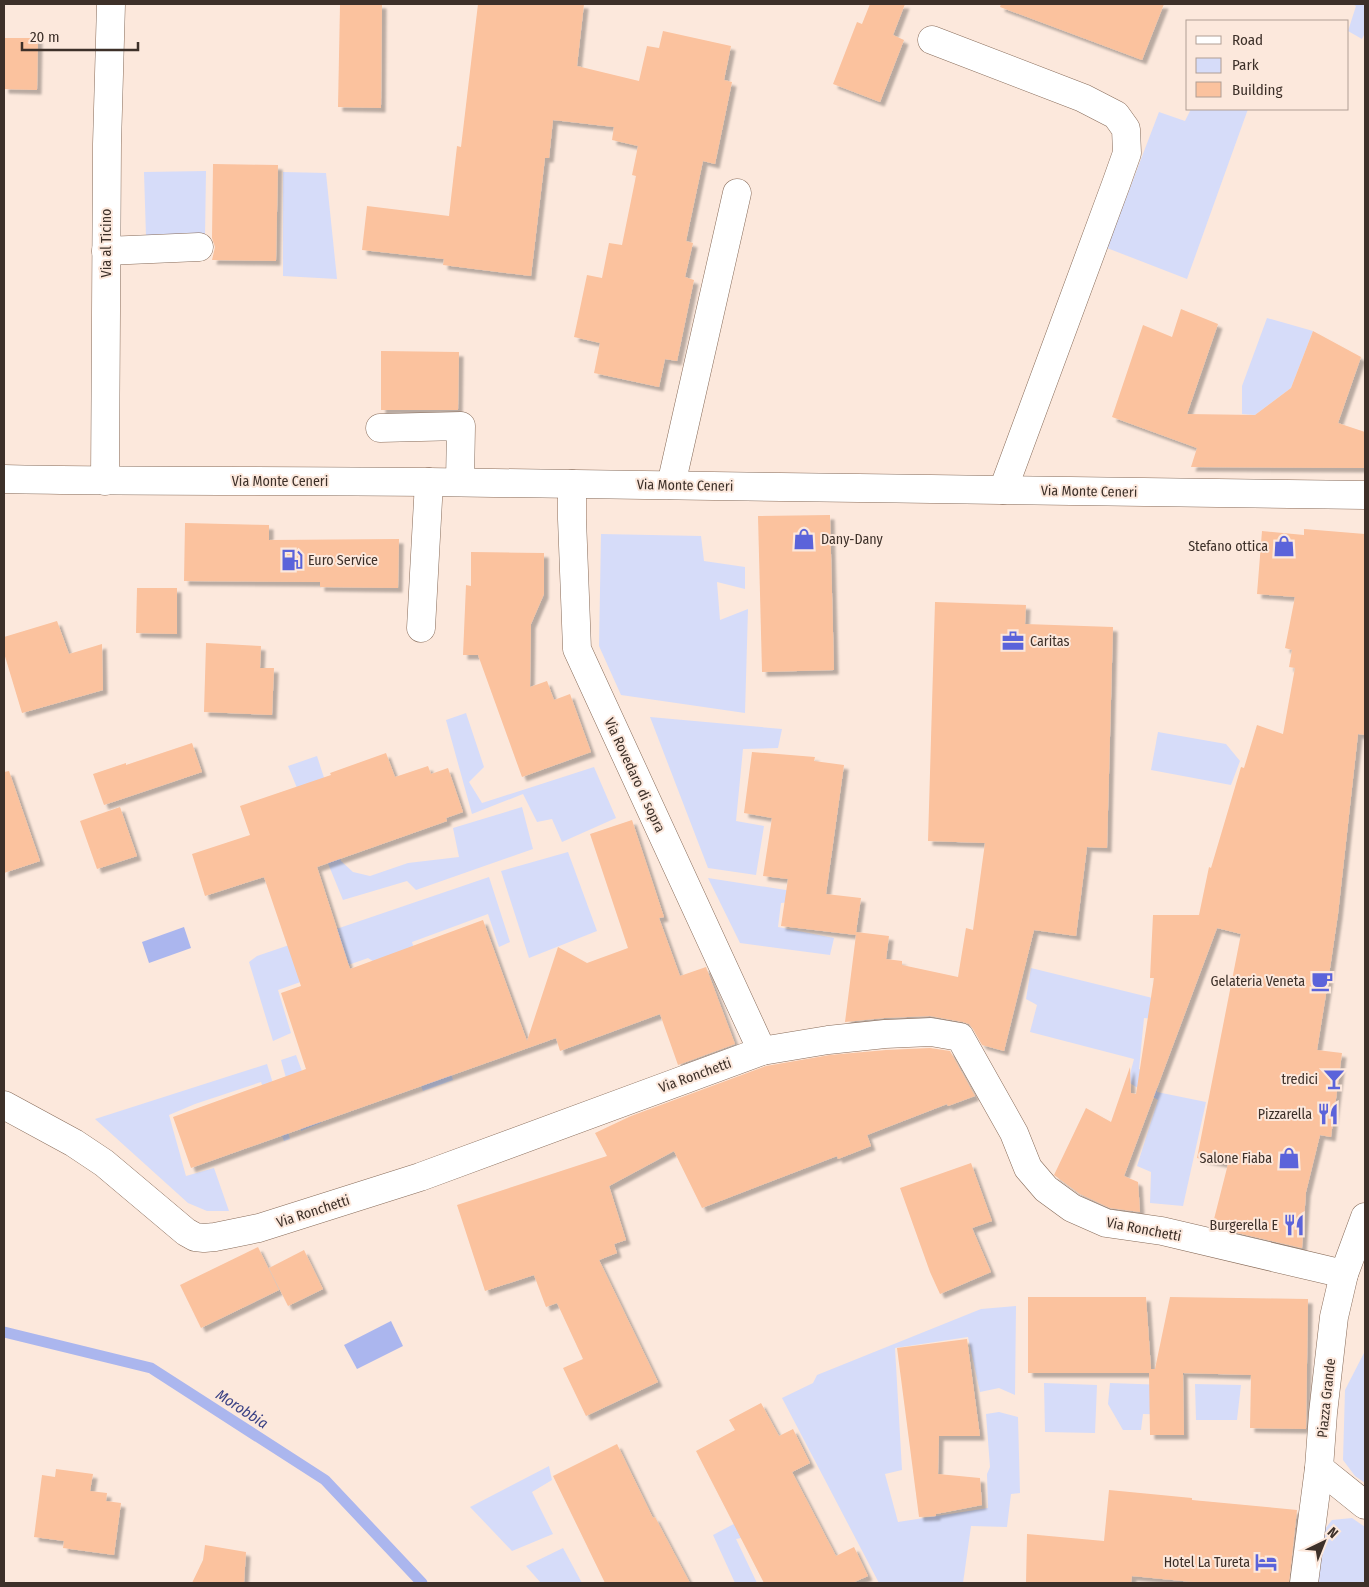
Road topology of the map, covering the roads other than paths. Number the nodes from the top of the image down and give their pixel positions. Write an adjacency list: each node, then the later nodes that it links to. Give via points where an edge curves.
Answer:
1 (111, 4): 5 (street, Via al Ticino)
2 (932, 40): 13 (street, via 1084,98 1116,114 1126,129 1127,152)
3 (737, 193): 12 (street)
4 (198, 247): 5 (street)
5 (106, 251): 8 (street, Via al Ticino)
6 (380, 428): 10 (street, via 461,426)
7 (4, 479): 8 (street, Via Monte Ceneri)
8 (105, 481): 9 (street, Via Monte Ceneri)
9 (429, 482): 10 (street, Via Monte Ceneri); 15 (street)
10 (460, 482): 11 (street, Via Monte Ceneri)
11 (572, 484): 12 (street, Via Monte Ceneri); 16 (street, Via Rovedaro di sopra, via 577,650)
12 (671, 485): 13 (street, Via Monte Ceneri)
13 (1003, 490): 14 (street, Via Monte Ceneri)
14 (1365, 495)
15 (421, 628)
16 (762, 1051): 17 (street, Via Ronchetti, via 420,1176 259,1228 215,1238 195,1237 186,1232 104,1163); 19 (street, Via Ronchetti, via 885,1034 931,1032 960,1037 1014,1133 1028,1168 1046,1190 1072,1208 1106,1223 1162,1231)
17 (4, 1105)
18 (1365, 1217): 19 (street, Piazza Grande)
19 (1344, 1274): 20 (street, Piazza Grande, via 1334,1317)
20 (1319, 1468): 21 (street); 22 (street, Piazza Grande)
21 (1365, 1505)
22 (1304, 1583)

